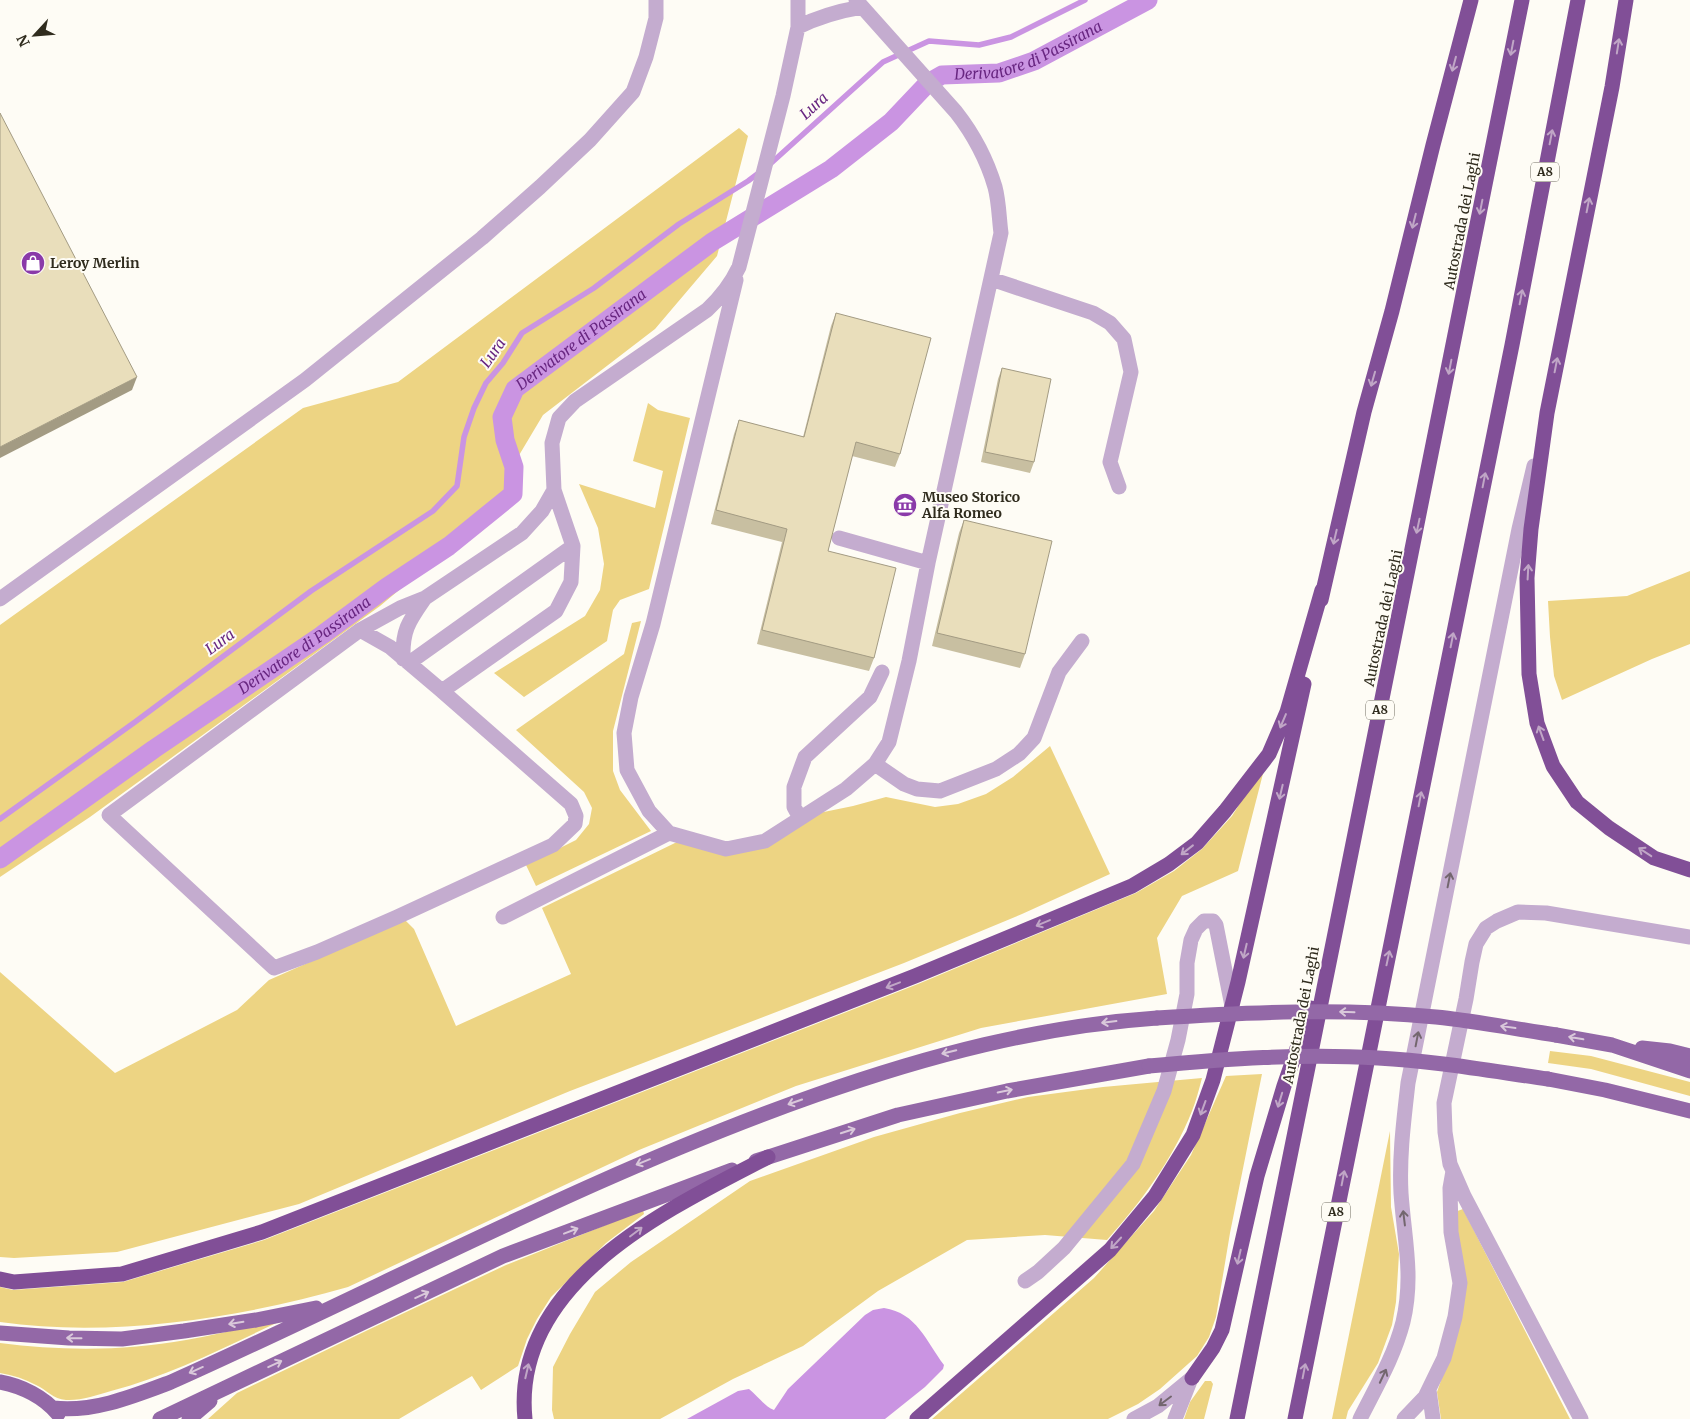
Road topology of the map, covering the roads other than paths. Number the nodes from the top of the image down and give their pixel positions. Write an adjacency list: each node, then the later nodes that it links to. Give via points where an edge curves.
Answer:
1 (656, 0): 19 (street, via 656,18 646,57 632,92 590,140 540,187 306,380)
2 (798, 0): 8 (street)
3 (1472, 0): 17 (highway, one-way to 17, via 1364,412)
4 (1522, 0): 31 (highway, Autostrada dei Laghi / A8, one-way to 31)
5 (1578, 0): 57 (highway, A8, one-way to 5, via 1510,354)
6 (1626, 0): 11 (highway, one-way to 6, via 1612,87)
7 (859, 4): 8 (street); 10 (street, via 956,112 983,154 996,189 1001,233)
8 (798, 27): 9 (street)
9 (739, 267): 13 (street, via 732,282 708,310 575,401 559,418 552,443); 27 (street, via 624,732 626,770 649,811)
10 (990, 279): 12 (street, via 1093,313 1124,339 1131,372 1110,462); 16 (street)
11 (1547, 413): 28 (highway, one-way to 11, via 1654,858 1577,802 1553,766 1537,722 1529,674 1527,578); 58 (street, one-way to 11, via 1381,1380 1403,1321 1409,1259 1401,1163 1408,1083 1519,529)
12 (1119, 487)
13 (554, 490): 15 (street); 18 (street, via 542,511 522,533)
14 (839, 538): 16 (street)
15 (573, 546): 22 (street); 24 (street, via 571,582 556,611)
16 (928, 563): 25 (street, via 889,742)
17 (1322, 590): 32 (highway, one-way to 32, via 1296,726); 41 (highway, one-way to 41, via 1287,712 1269,754 1197,843 1132,886 915,976 262,1232 122,1274 14,1282)
18 (426, 598): 20 (street); 22 (street, via 402,640)
19 (0, 599)
20 (360, 630): 22 (street); 24 (street, via 110,815 274,968 397,917 553,845 575,824 576,816 571,804)
21 (1082, 641): 25 (street, via 1059,672 1034,738 1019,754 996,769 940,791 904,784)
22 (406, 661): 24 (street)
23 (882, 672): 26 (street, via 870,697 805,757 794,787 794,808)
24 (442, 691)
25 (875, 764): 26 (street, via 846,789)
26 (800, 818): 27 (street, via 765,841 726,849)
27 (669, 833): 29 (street)
28 (1690, 870)
29 (503, 917)
30 (1690, 937): 40 (street, via 1546,913 1518,912 1486,928 1476,944 1444,1103 1445,1132)
31 (1330, 955): 45 (highway, one-way to 45, via 1284,1086 1257,1176 1222,1330); 56 (highway, Autostrada dei Laghi / A8)
32 (1232, 1006): 42 (street, via 1216,926 1213,921 1204,921 1192,940 1187,963 1187,994 1164,1091 1133,1164 1064,1248); 53 (highway, one-way to 53, via 1213,1080 1193,1135 1155,1196 1129,1229 1088,1270)
33 (1612, 1045): 34 (main road); 35 (main road); 43 (main road, one-way to 43, bridge, via 1437,1017 1313,1011 1114,1021 1024,1035 931,1057 766,1112 627,1168)
34 (1690, 1056)
35 (1690, 1071)
36 (1605, 1090): 37 (main road); 38 (main road); 39 (main road, one-way to 36, bridge, via 898,1115 1007,1091 1149,1066 1242,1058 1287,1056 1431,1062)
37 (1690, 1111)
38 (1690, 1122)
39 (768, 1157): 47 (main road, one-way to 39, via 503,1256); 52 (highway, one-way to 39, via 525,1381 529,1362 537,1340 569,1290 647,1224)
40 (1453, 1170): 48 (street, via 1451,1232 1460,1283 1444,1358); 61 (street)
41 (0, 1279)
42 (1025, 1282)
43 (352, 1298): 44 (main road, one-way to 44, via 256,1320 122,1339); 49 (main road, one-way to 49, via 141,1393)
44 (0, 1333)
45 (1192, 1378): 54 (street, one-way to 54, via 1158,1406); 55 (street)
46 (0, 1382): 49 (main road, via 33,1393)
47 (231, 1385): 50 (main road); 51 (main road)
48 (1428, 1390): 59 (street); 60 (street)
49 (57, 1413)
50 (160, 1419)
51 (189, 1419)
52 (525, 1419)
53 (917, 1419)
54 (1134, 1419)
55 (1175, 1419)
56 (1237, 1419)
57 (1295, 1419)
58 (1360, 1419)
59 (1404, 1419)
60 (1433, 1419)
61 (1581, 1419)

